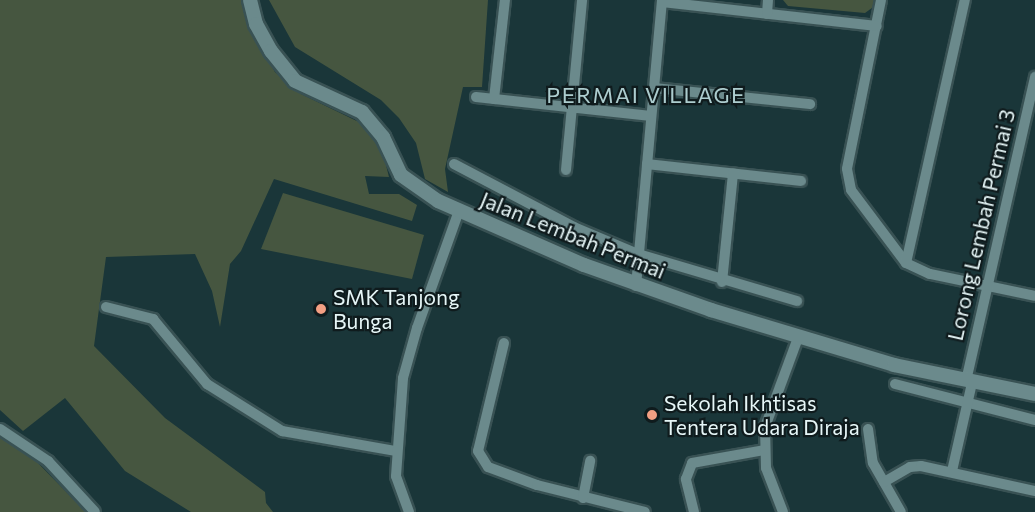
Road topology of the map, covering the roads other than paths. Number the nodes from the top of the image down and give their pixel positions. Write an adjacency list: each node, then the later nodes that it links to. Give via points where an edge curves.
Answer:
1 (250, 0): 22 (main road, Jalan Lembah Permai, via 256,24 295,81 362,112 382,137 401,175 412,186)
2 (505, 0): 13 (street)
3 (582, 0): 15 (street)
4 (768, 0): 8 (street)
5 (881, 0): 9 (street)
6 (965, 0): 24 (street)
7 (662, 1): 8 (street); 11 (street)
8 (767, 14): 9 (street)
9 (877, 26): 24 (street, via 847,180 894,252)
10 (1035, 77): 26 (street, Lorong Lembah Permai 3)
11 (654, 88): 14 (street); 16 (street)
12 (476, 97): 13 (street)
13 (494, 99): 15 (street)
14 (810, 104)
15 (572, 107): 16 (street); 19 (street)
16 (651, 116): 18 (street)
17 (453, 164): 23 (street, via 574,227)
18 (647, 164): 20 (street); 23 (street)
19 (566, 170)
20 (733, 174): 21 (street); 25 (street)
21 (801, 181)
22 (459, 211): 27 (main road, Jalan Lembah Permai); 42 (street, via 411,350 402,389)
23 (638, 254): 25 (street); 27 (street)
24 (906, 263): 26 (street, via 930,274)
25 (722, 282): 29 (street)
26 (987, 285): 28 (street); 33 (street, Lorong Lembah Permai 3)
27 (636, 286): 31 (main road, Jalan Lembah Permai)
28 (1035, 296)
29 (797, 301)
30 (106, 307): 42 (street, via 153,319 207,384 282,431)
31 (798, 338): 33 (main road, Jalan Lembah Permai); 41 (street, via 771,404)
32 (504, 344): 47 (street, via 480,437 481,459 496,472)
33 (969, 382): 35 (main road, Jalan Lembah Permai); 36 (main road, Jalan Lembah Permai); 37 (street, Lorong Lembah Permai 3)
34 (896, 384): 37 (street)
35 (1035, 394)
36 (1035, 401)
37 (967, 403): 38 (street); 44 (street, Lorong Lembah Permai 3)
38 (1035, 420)
39 (0, 429): 48 (street, via 48,461)
40 (868, 429): 45 (street, via 869,454)
41 (764, 450): 51 (street, via 692,463 686,479); 52 (street)
42 (396, 451): 49 (street, via 398,486)
43 (590, 461): 47 (street)
44 (952, 471): 45 (street, via 910,467); 46 (street)
45 (884, 482): 53 (street)
46 (1035, 491)
47 (583, 498): 50 (street)
48 (95, 512)
49 (409, 512)
50 (645, 512)
51 (693, 512)
52 (783, 512)
53 (901, 512)

